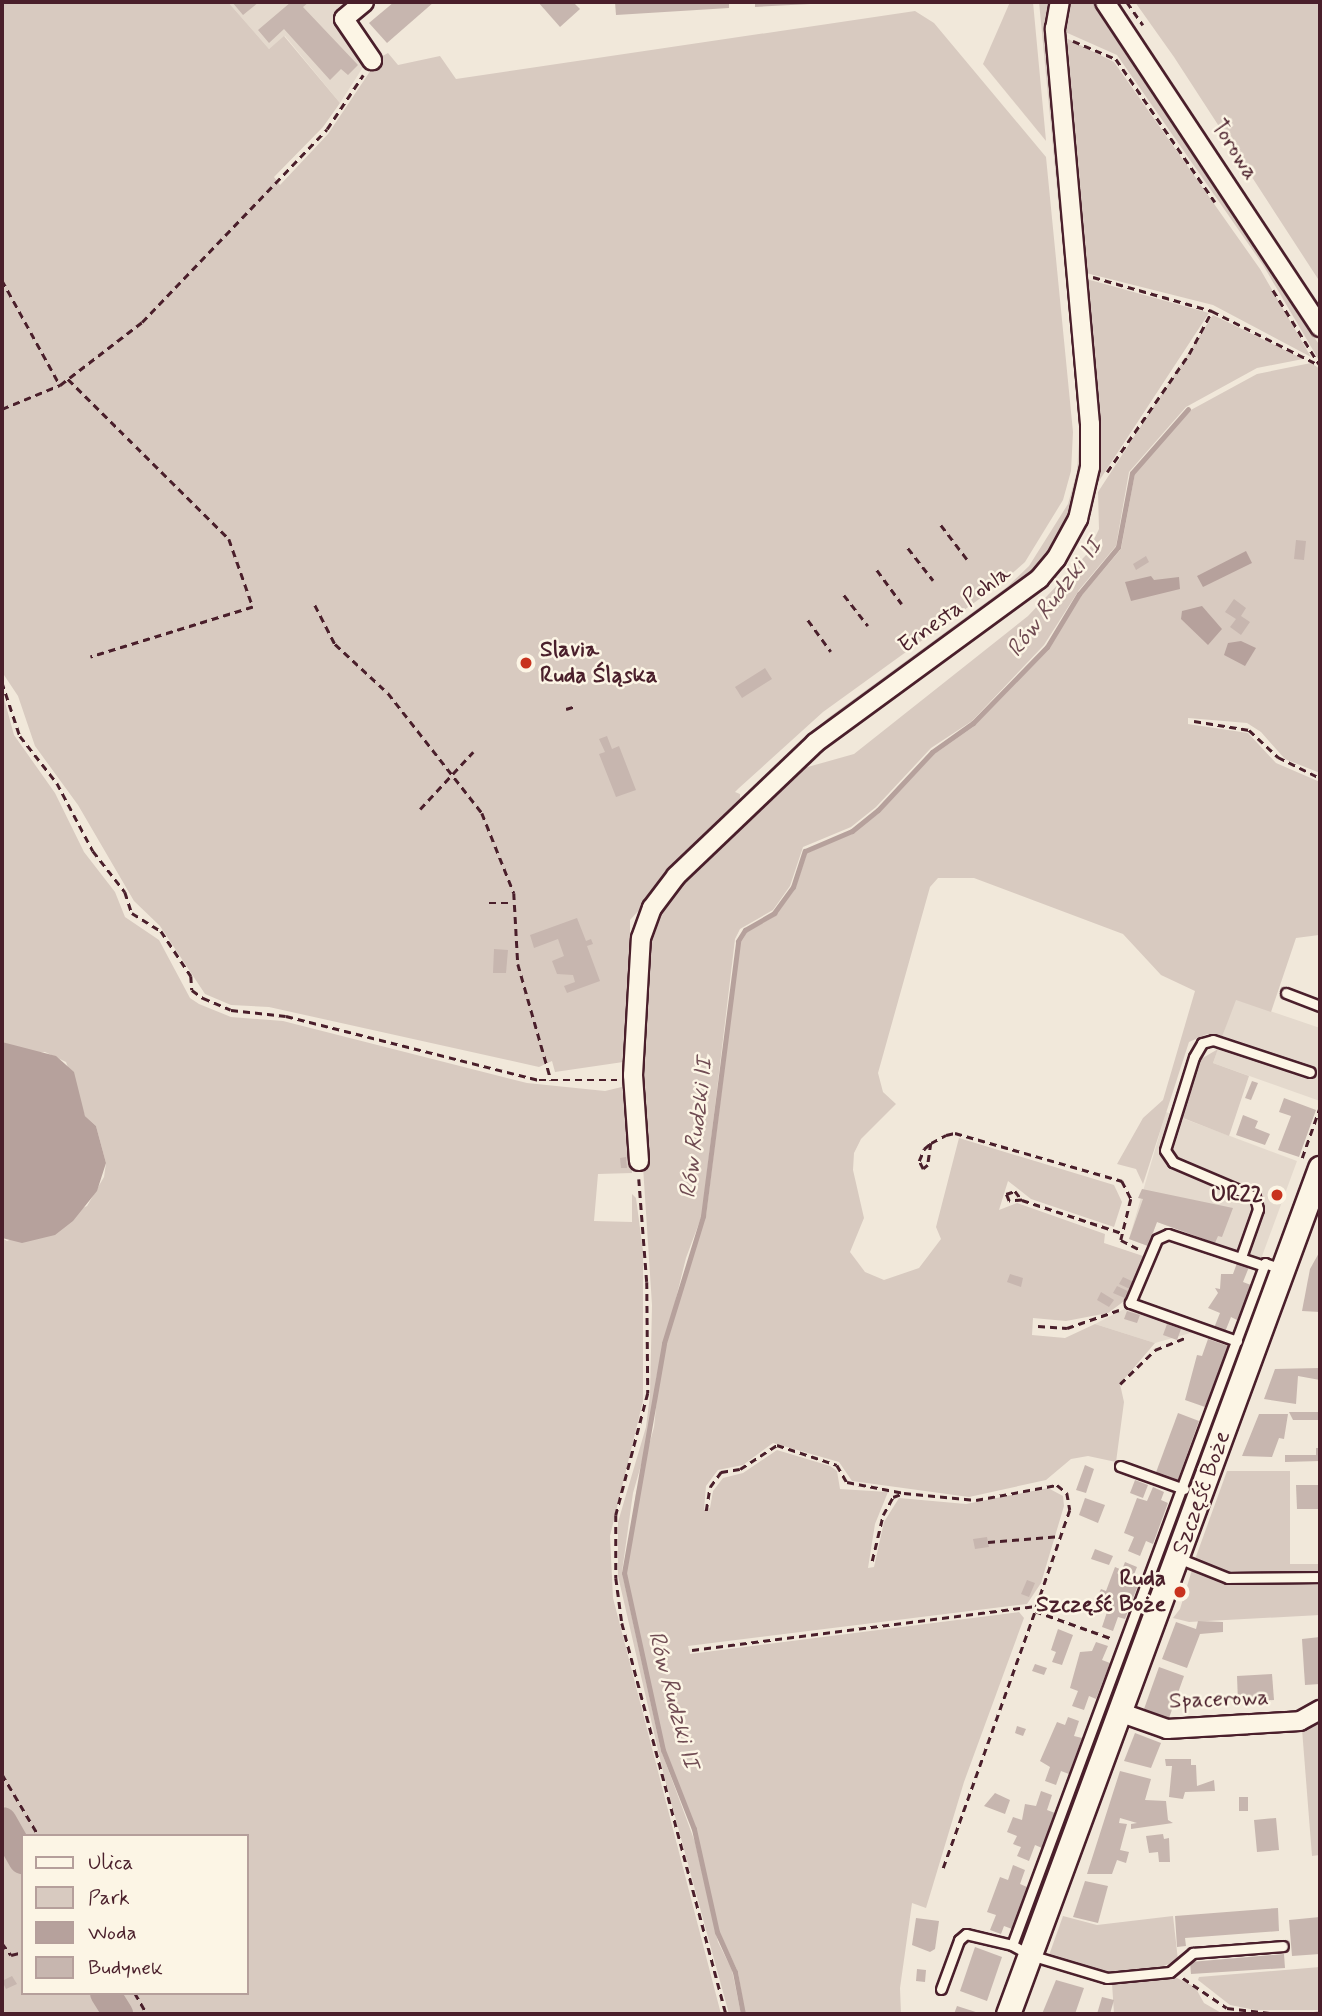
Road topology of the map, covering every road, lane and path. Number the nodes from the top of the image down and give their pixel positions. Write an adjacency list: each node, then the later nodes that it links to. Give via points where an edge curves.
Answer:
1 (364, 2): 5 (street, via 344,19)
2 (1060, 2): 4 (street, Ernesta Pohla)
3 (1105, 2): 11 (street, Torowa)
4 (1055, 29): 6 (path, via 1116,59); 7 (street, Ernesta Pohla)
5 (372, 60): 13 (path, via 327,129 142,322)
6 (1217, 204)
7 (1076, 274): 10 (path); 16 (street, Ernesta Pohla, via 1090,424)
8 (2, 280): 14 (path)
9 (1272, 288): 12 (path)
10 (1212, 311): 12 (path); 16 (path, via 1189,354 1125,440 1097,488)
11 (1320, 327)
12 (1320, 365)
13 (68, 379): 14 (path); 28 (path, via 229,539 253,607)
14 (60, 385): 15 (path)
15 (2, 409)
16 (1086, 489): 42 (street, Ernesta Pohla, via 1071,533 1039,579 815,743 676,876 643,926)
17 (941, 524): 19 (path)
18 (908, 548): 21 (path)
19 (967, 559)
20 (877, 570): 23 (path)
21 (933, 580)
22 (844, 594): 26 (path)
23 (902, 604)
24 (315, 605): 34 (path, via 335,643 388,693)
25 (808, 620): 27 (path)
26 (868, 626)
27 (831, 652)
28 (90, 657)
29 (2, 682): 43 (path, via 20,736 57,783 93,851 125,892 132,913 160,931 183,965 192,990 231,1010 286,1016)
30 (576, 706): 31 (path)
31 (566, 709)
32 (1194, 721): 35 (path, via 1249,730 1278,758)
33 (473, 752): 34 (path)
34 (452, 776): 36 (path); 43 (path, via 482,813 510,879 516,903 518,964)
35 (1320, 778)
36 (420, 809)
37 (489, 903): 38 (path)
38 (508, 903)
39 (1286, 993): 40 (lane)
40 (1320, 1006)
41 (1310, 1072): 50 (lane, via 1213,1040 1202,1043 1194,1057 1165,1150 1172,1162 1255,1197 1258,1209)
42 (634, 1075): 43 (path, via 605,1083); 45 (street, Ernesta Pohla)
43 (551, 1080)
44 (931, 1143): 44 (path, via 921,1154 923,1169 928,1165); 48 (path, via 955,1133 1122,1181 1131,1199)
45 (639, 1161): 84 (path, via 648,1282 648,1393 616,1515 616,1578 622,1623)
46 (1320, 1168): 51 (street, Szczęść Boże)
47 (1022, 1200): 48 (path)
48 (1122, 1233): 49 (path, via 1124,1244)
49 (1152, 1254): 50 (lane, via 1157,1240 1174,1233); 52 (lane)
50 (1241, 1257): 51 (lane)
51 (1274, 1268): 55 (lane); 63 (street, Szczęść Boże)
52 (1130, 1303): 53 (path, via 1080,1325); 54 (lane)
53 (1038, 1326)
54 (1208, 1330): 55 (lane); 56 (path, via 1155,1350)
55 (1237, 1341): 58 (lane)
56 (1120, 1384)
57 (1121, 1466): 58 (lane)
58 (1184, 1489): 68 (lane)
59 (904, 1493): 60 (path, via 847,1482 832,1462 772,1446 740,1469 721,1472 709,1487); 61 (path, via 976,1500 1057,1485 1067,1493 1070,1504); 64 (path, via 893,1497 883,1516)
60 (706, 1511)
61 (1061, 1536): 62 (path); 66 (path)
62 (988, 1542)
63 (1178, 1558): 65 (lane, via 1228,1578); 71 (street, Szczęść Boże)
64 (872, 1561)
65 (1320, 1577)
66 (1037, 1606): 67 (path); 69 (path)
67 (1035, 1611): 68 (path); 74 (path)
68 (1126, 1644): 77 (lane)
69 (692, 1650)
70 (1320, 1710): 71 (street, Spacerowa, via 1300,1721 1167,1729)
71 (1119, 1712): 77 (street, Szczęść Boże)
72 (2, 1774): 73 (path)
73 (38, 1834)
74 (943, 1868)
75 (2, 1943): 78 (path, via 11,1955)
76 (1283, 1946): 79 (lane, via 1193,1953)
77 (1021, 1950): 79 (lane, via 1107,1978); 80 (lane, via 966,1934 959,1940); 85 (street, Szczęść Boże)
78 (21, 1952)
79 (1170, 1972): 86 (path, via 1227,2008)
80 (941, 1989)
81 (136, 1995): 83 (path)
82 (1320, 2013): 87 (path)
83 (147, 2014)
84 (726, 2014)
85 (1008, 2014)
86 (1278, 2014)
87 (1287, 2014)

